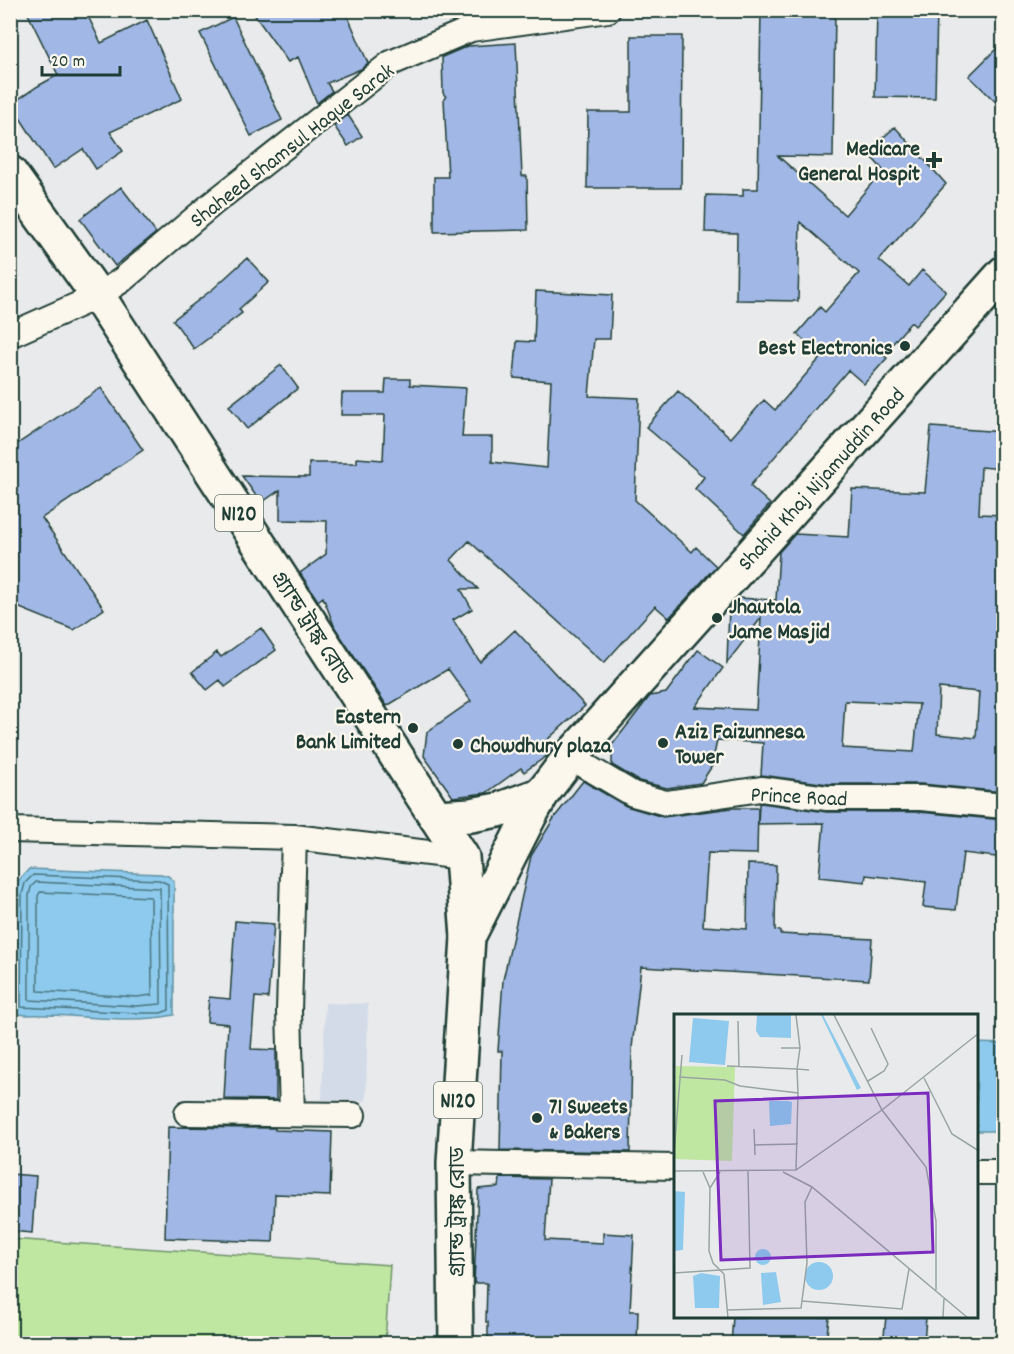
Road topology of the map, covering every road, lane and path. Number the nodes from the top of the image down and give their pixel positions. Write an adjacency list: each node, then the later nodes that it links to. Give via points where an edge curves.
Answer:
1 (608, 10): 4 (street, Shaheed Shamsul Haque Sarak, via 471,29 392,63)
2 (10, 173): 4 (main road, গ্র্যান্ড ট্রাঙ্ক রোড / N120)
3 (1004, 273): 6 (main road, Shahid Khaj Nijamuddin Road)
4 (98, 296): 5 (street, Shaheed Shamsul Haque Sarak); 9 (main road, গ্র্যান্ড ট্রাঙ্ক রোড / N120)
5 (10, 334)
6 (570, 757): 7 (main road, Shahid Khaj Nijamuddin Road); 8 (street, Prince Road, via 633,794 666,803 761,789 826,798 921,798)
7 (542, 794): 9 (main road, via 498,810); 13 (main road, Shahid Khaj Nijamuddin Road)
8 (1004, 806)
9 (436, 817): 12 (main road, গ্র্যান্ড ট্রাঙ্ক রোড / N120)
10 (10, 830): 11 (street)
11 (294, 837): 12 (street); 15 (street, via 289,1011)
12 (462, 857): 13 (main road, গ্র্যান্ড ট্রাঙ্ক রোড / N120)
13 (468, 937): 17 (main road, গ্র্যান্ড ট্রাঙ্ক রোড / N120)
14 (187, 1113): 15 (street)
15 (292, 1114): 16 (street)
16 (352, 1115)
17 (454, 1163): 18 (street); 21 (main road, গ্র্যান্ড ট্রাঙ্ক রোড / N120)
18 (674, 1167)
19 (978, 1172): 20 (street)
20 (1004, 1172)
21 (458, 1343)

